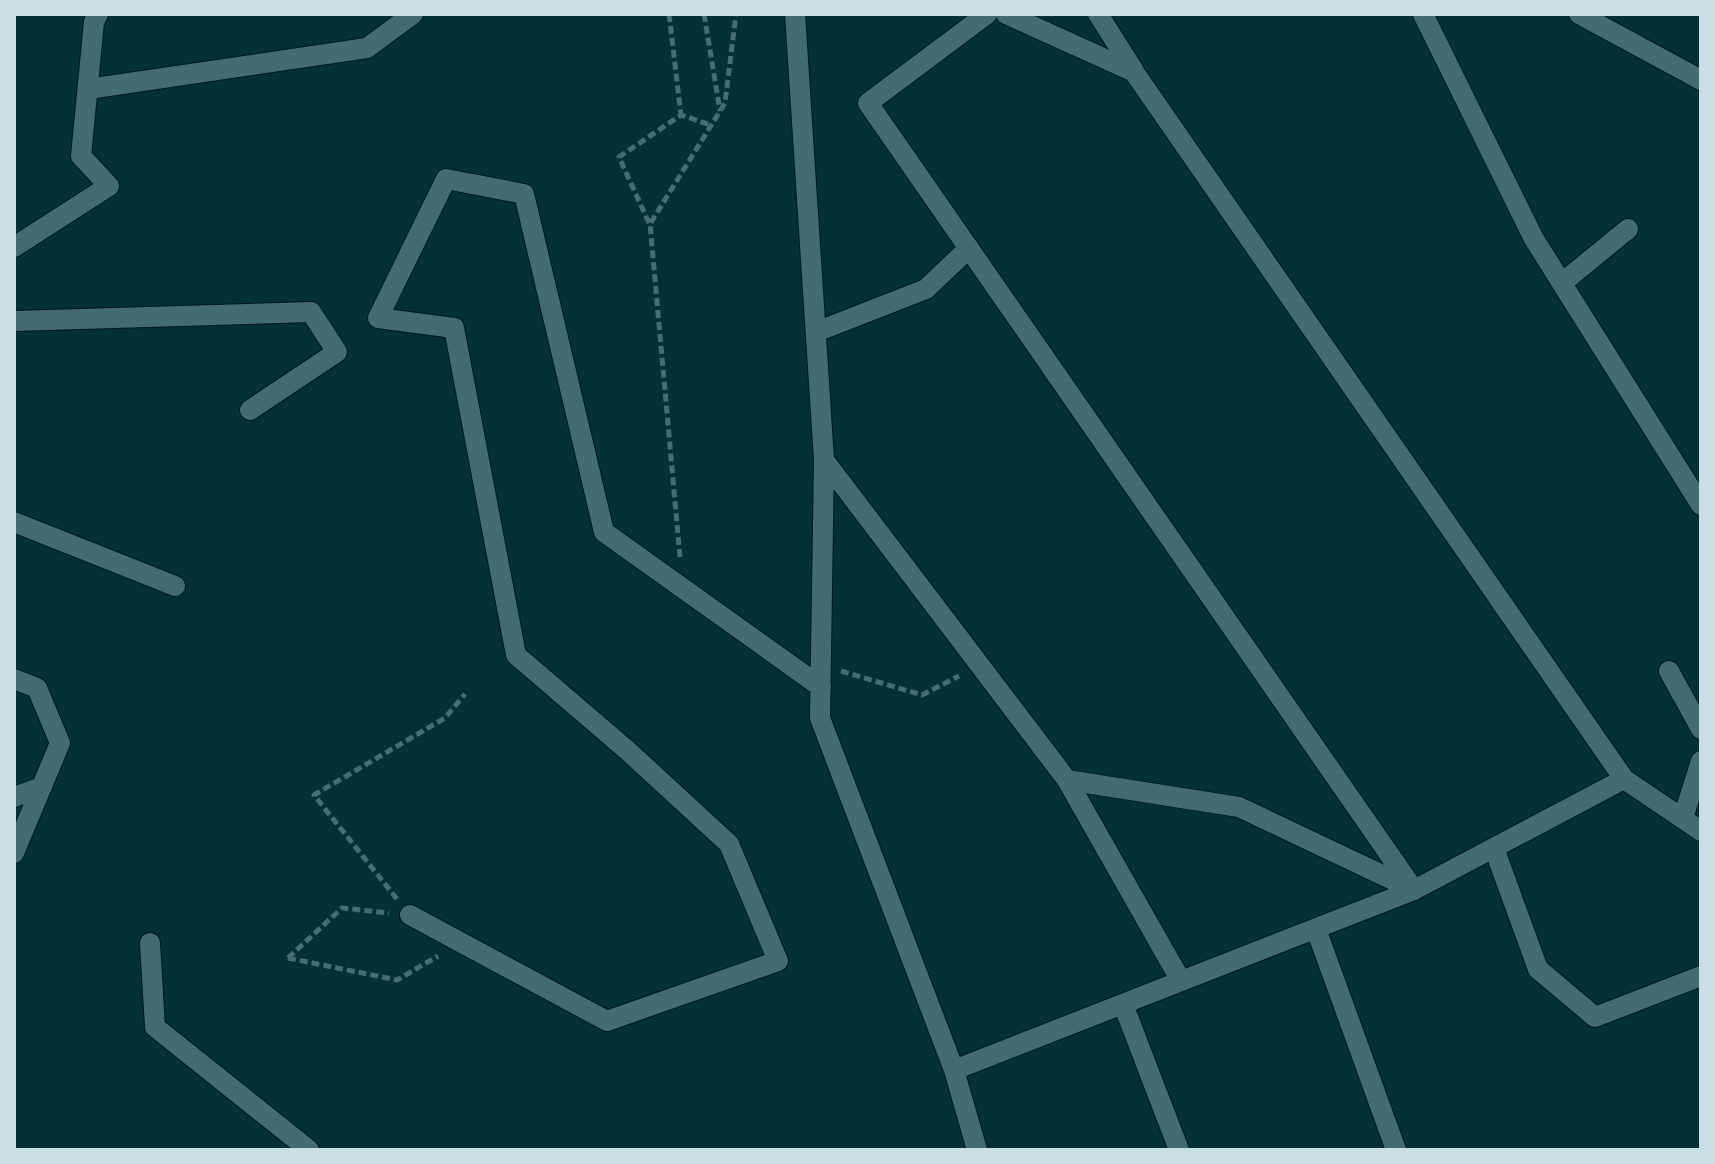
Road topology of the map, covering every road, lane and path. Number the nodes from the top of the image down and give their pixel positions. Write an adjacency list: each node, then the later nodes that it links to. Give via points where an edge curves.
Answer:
1 (98, 14): 14 (street)
2 (413, 14): 14 (street, via 367,48)
3 (669, 14): 16 (path)
4 (704, 14): 15 (path)
5 (736, 14): 15 (path)
6 (795, 14): 24 (street)
7 (987, 14): 21 (street, via 868,103)
8 (1006, 14): 12 (street)
9 (1098, 14): 12 (street)
10 (1423, 14): 22 (street, via 1534,239)
11 (1579, 14): 13 (street)
12 (1134, 72): 39 (street)
13 (1701, 80)
14 (88, 89): 20 (street, via 81,156 109,186)
15 (720, 111): 17 (path)
16 (681, 115): 17 (path); 18 (path, via 619,157)
17 (711, 125): 18 (path)
18 (650, 224): 30 (path)
19 (1628, 229): 22 (street)
20 (14, 247)
21 (969, 248): 24 (street, via 926,289); 47 (street)
22 (1562, 283): 27 (street)
23 (14, 321): 25 (street, via 311,312 337,352)
24 (816, 332): 26 (street)
25 (250, 410)
26 (824, 460): 31 (street); 32 (street)
27 (1701, 505)
28 (14, 522): 29 (street)
29 (175, 586)
30 (683, 589): 35 (street); 51 (street, via 604,532 524,194 446,179 378,318 454,328 516,655 729,844 778,961 607,1021)
31 (821, 665): 32 (path, via 922,695); 35 (street)
32 (980, 665): 40 (street)
33 (1669, 671): 37 (street)
34 (14, 679): 41 (street, via 37,688 60,743)
35 (821, 687): 55 (street, via 820,718)
36 (465, 694): 48 (path, via 445,718 314,795)
37 (1701, 729)
38 (1701, 761): 43 (street)
39 (1624, 779): 43 (street); 45 (street)
40 (1067, 780): 47 (street, via 1239,807); 53 (street)
41 (42, 787): 42 (street); 46 (street)
42 (14, 797)
43 (1683, 818): 44 (street)
44 (1701, 831)
45 (1494, 848): 47 (street); 52 (street, via 1538,969 1595,1017)
46 (14, 853)
47 (1414, 890): 49 (street)
48 (410, 915): 51 (street); 51 (path, via 342,908 288,958 397,980)
49 (1316, 929): 53 (street); 59 (street)
50 (150, 943): 56 (street, via 155,1027)
51 (462, 943)
52 (1701, 976)
53 (1181, 981): 54 (street)
54 (1123, 1004): 55 (street); 58 (street)
55 (954, 1070): 57 (street)
56 (309, 1150)
57 (977, 1150)
58 (1179, 1150)
59 (1396, 1150)

